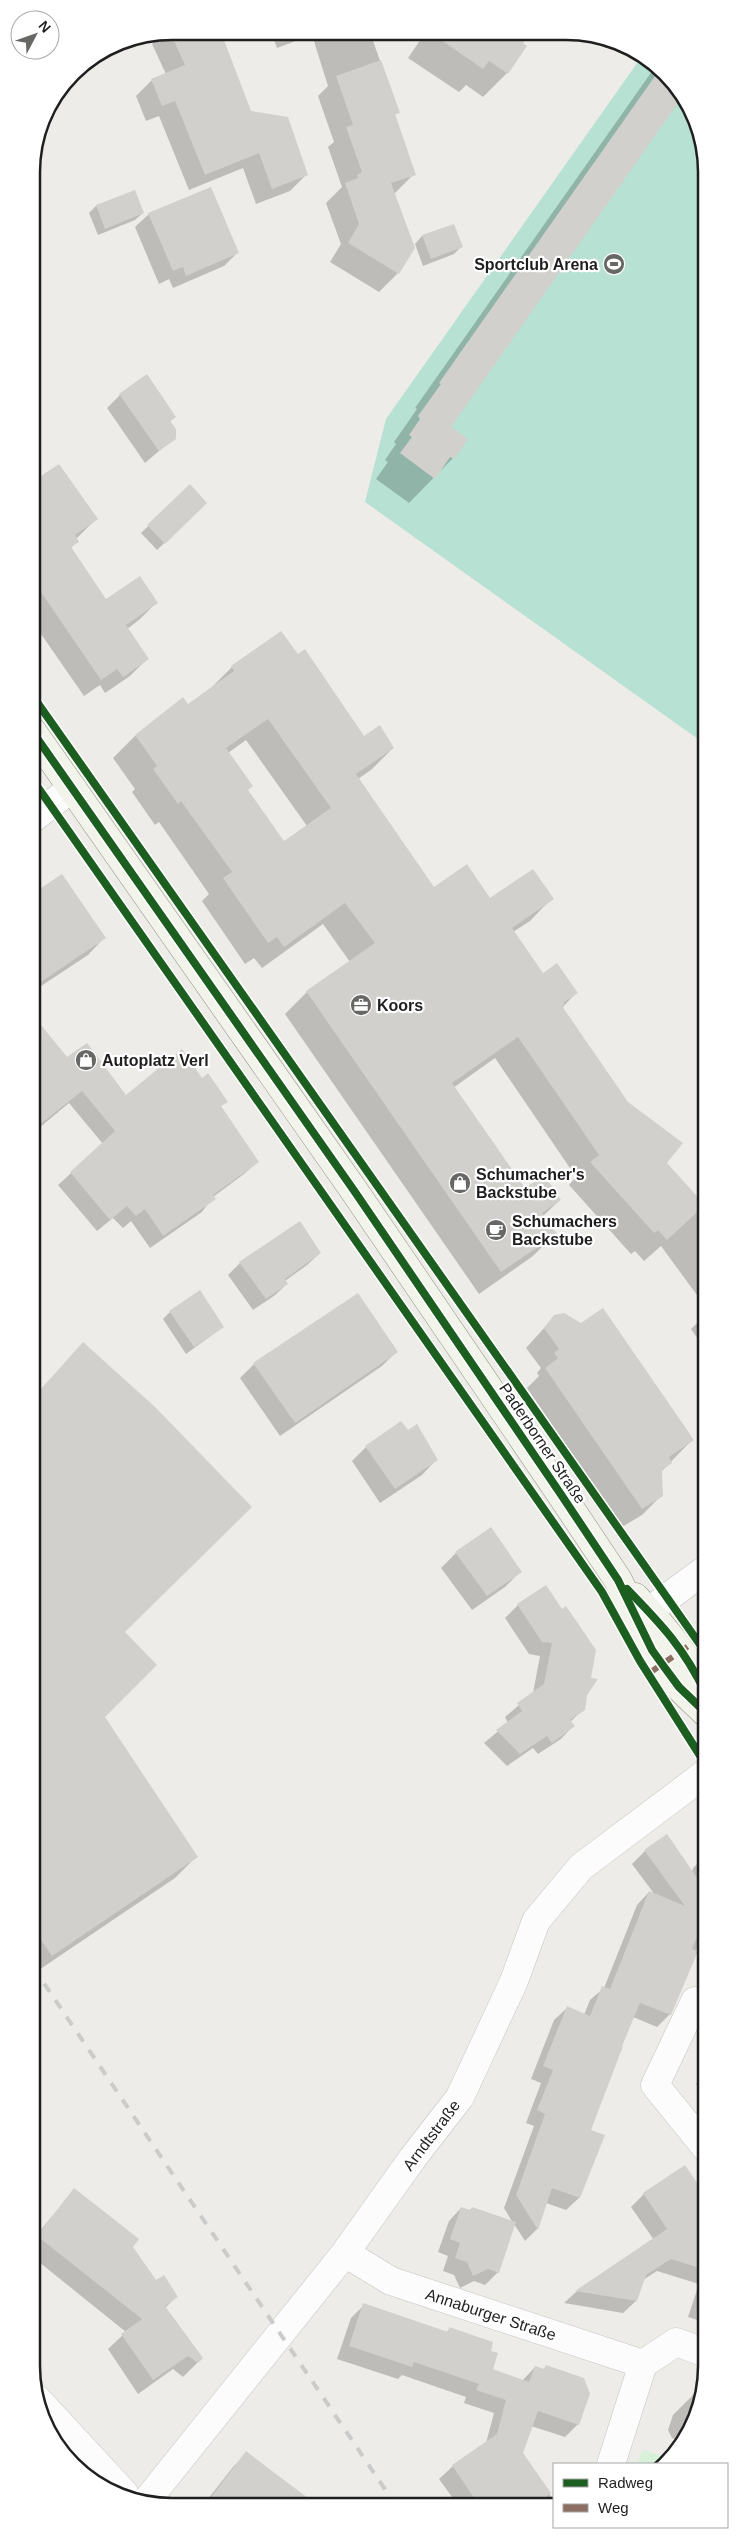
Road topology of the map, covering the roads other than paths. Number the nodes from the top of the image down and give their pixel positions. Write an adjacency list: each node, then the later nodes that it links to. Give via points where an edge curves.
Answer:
1 (40, 742): 2 (main road, Paderborner Straße)
2 (72, 788): 3 (street); 5 (main road, Paderborner Straße, via 355,1192)
3 (40, 812)
4 (698, 1575): 5 (street)
5 (643, 1615): 6 (main road, Paderborner Straße, via 682,1650); 7 (main road, Paderborner Straße, via 662,1664)
6 (698, 1679)
7 (698, 1705)
8 (698, 1779): 11 (street, Arndtstraße, via 581,1867 536,1921 514,1981 460,2097)
9 (694, 2001): 10 (street, via 655,2084)
10 (698, 2138)
11 (345, 2254): 13 (street, Annaburger Straße, via 391,2281); 17 (street, Arndtstraße)
12 (698, 2350): 13 (street, via 676,2342)
13 (643, 2364): 15 (street)
14 (48, 2412): 16 (street)
15 (611, 2463)
16 (118, 2486)
17 (151, 2496)

